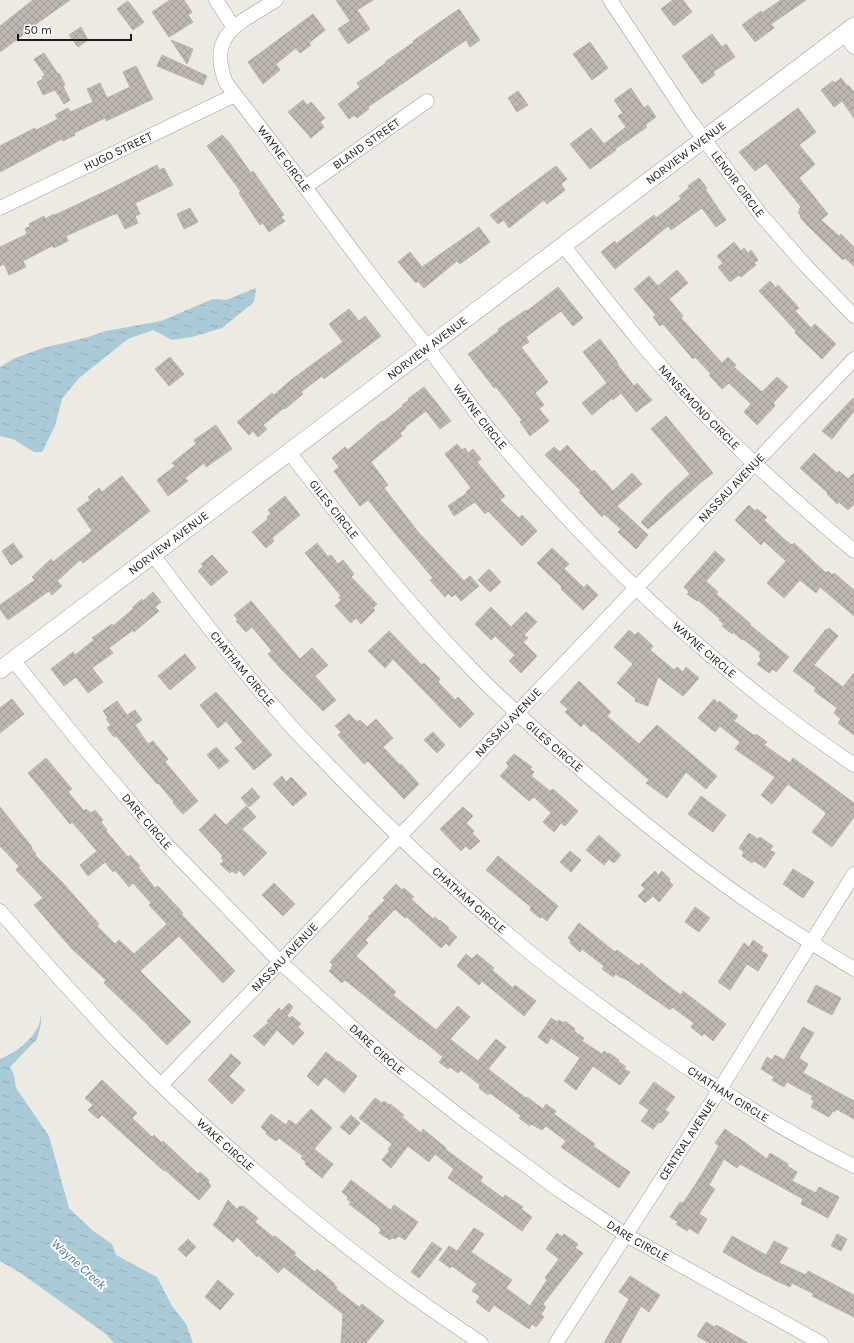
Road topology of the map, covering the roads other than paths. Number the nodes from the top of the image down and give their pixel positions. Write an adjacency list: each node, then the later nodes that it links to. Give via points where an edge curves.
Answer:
1 (216, 0): 4 (street)
2 (276, 0): 4 (street)
3 (610, 0): 9 (street, LENOIR CIRCLE)
4 (234, 28): 7 (street, WAYNE CIRCLE, via 222,42 220,63 226,83)
5 (849, 30): 6 (street); 9 (street, NORVIEW AVENUE)
6 (854, 47)
7 (235, 95): 10 (street, WAYNE CIRCLE); 11 (street, HUGO STREET)
8 (427, 101): 10 (street, BLAND STREET)
9 (703, 139): 12 (street, NORVIEW AVENUE); 13 (street, LENOIR CIRCLE, via 761,214)
10 (305, 187): 14 (street, WAYNE CIRCLE)
11 (0, 208)
12 (563, 245): 14 (street, NORVIEW AVENUE); 17 (street, NANSEMOND CIRCLE, via 681,389)
13 (854, 316)
14 (428, 348): 16 (street, NORVIEW AVENUE); 20 (street, WAYNE CIRCLE, via 491,432 543,492)
15 (854, 359): 17 (street, NASSAU AVENUE)
16 (289, 452): 19 (street, NORVIEW AVENUE); 22 (street, GILES CIRCLE, via 410,602 462,660)
17 (755, 464): 18 (street, NANSEMOND CIRCLE, via 795,502); 20 (street, NASSAU AVENUE)
18 (854, 551)
19 (153, 555): 21 (street, NORVIEW AVENUE); 24 (street, CHATHAM CIRCLE, via 209,630 283,718)
20 (635, 588): 22 (street, NASSAU AVENUE); 23 (street, WAYNE CIRCLE, via 737,679)
21 (6, 665): 28 (street, DARE CIRCLE, via 137,812)
22 (516, 712): 24 (street, NASSAU AVENUE); 27 (street, GILES CIRCLE, via 669,844)
23 (854, 765)
24 (399, 836): 28 (street, NASSAU AVENUE); 31 (street, CHATHAM CIRCLE, via 529,952 601,1007)
25 (854, 874): 27 (street, CENTRAL AVENUE)
26 (0, 911): 30 (street, WAKE CIRCLE, via 70,992)
27 (810, 943): 29 (street, GILES CIRCLE); 31 (street, CENTRAL AVENUE)
28 (280, 962): 30 (street, NASSAU AVENUE); 33 (street, DARE CIRCLE, via 394,1065 558,1190)
29 (854, 969)
30 (161, 1085): 34 (street, WAKE CIRCLE, via 287,1199 429,1309)
31 (720, 1089): 32 (street, CHATHAM CIRCLE, via 776,1124); 33 (street, CENTRAL AVENUE)
32 (854, 1166)
33 (626, 1235): 35 (street, CENTRAL AVENUE); 36 (street, DARE CIRCLE)
34 (481, 1343)
35 (556, 1343)
36 (821, 1343)

